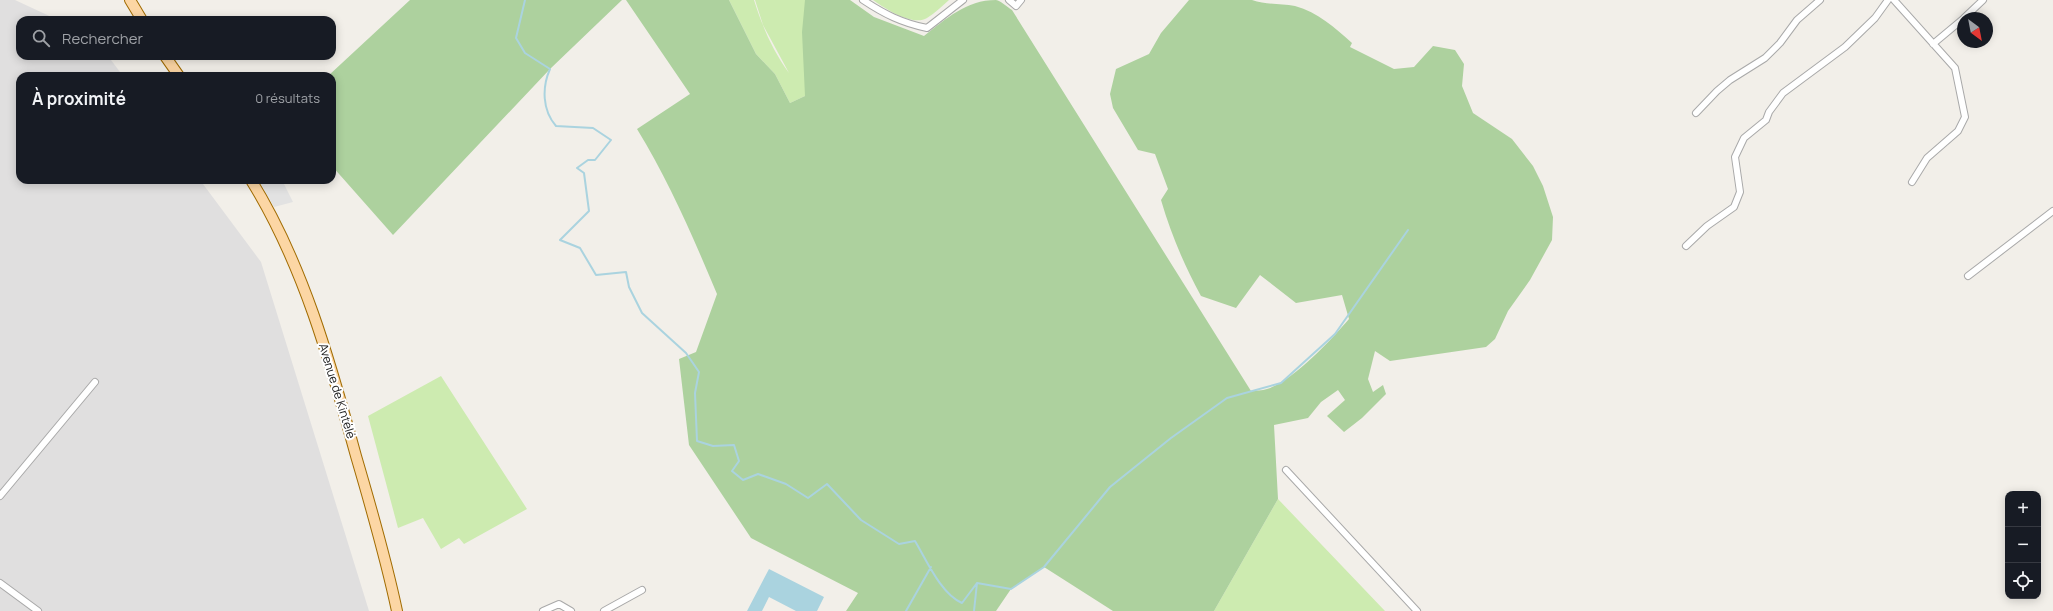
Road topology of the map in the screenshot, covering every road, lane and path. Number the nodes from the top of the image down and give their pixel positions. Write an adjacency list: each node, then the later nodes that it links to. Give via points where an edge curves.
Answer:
1 (130, 0): 11 (main road)
2 (863, 0): 3 (street, via 899,21 927,28)
3 (963, 0)
4 (1009, 0): 5 (street, via 1016,6)
5 (1022, 0)
6 (1820, 0): 16 (street, via 1797,20 1765,58 1746,68)
7 (1888, 0): 20 (street, via 1875,18 1845,47 1784,93 1766,120 1744,138 1735,158 1740,192 1734,207 1707,226)
8 (1894, 0): 13 (street)
9 (1983, 0): 10 (street)
10 (1970, 12)
11 (140, 16)
12 (1957, 23): 13 (street)
13 (1933, 44): 17 (street, via 1955,68 1965,117 1958,131 1927,158)
14 (168, 60): 15 (main road)
15 (176, 72)
16 (1696, 113)
17 (1912, 182)
18 (253, 184): 28 (main road, Avenue de Kintélé, via 290,256 318,328 349,428 391,580)
19 (2053, 211): 21 (street)
20 (1686, 246)
21 (1968, 276)
22 (95, 382): 24 (street)
23 (1286, 470): 32 (street)
24 (0, 496)
25 (0, 583): 27 (street)
26 (642, 590): 31 (street)
27 (38, 611)
28 (397, 611)
29 (544, 611): 30 (street, via 559,604)
30 (571, 611)
31 (604, 611)
32 (1417, 611)

